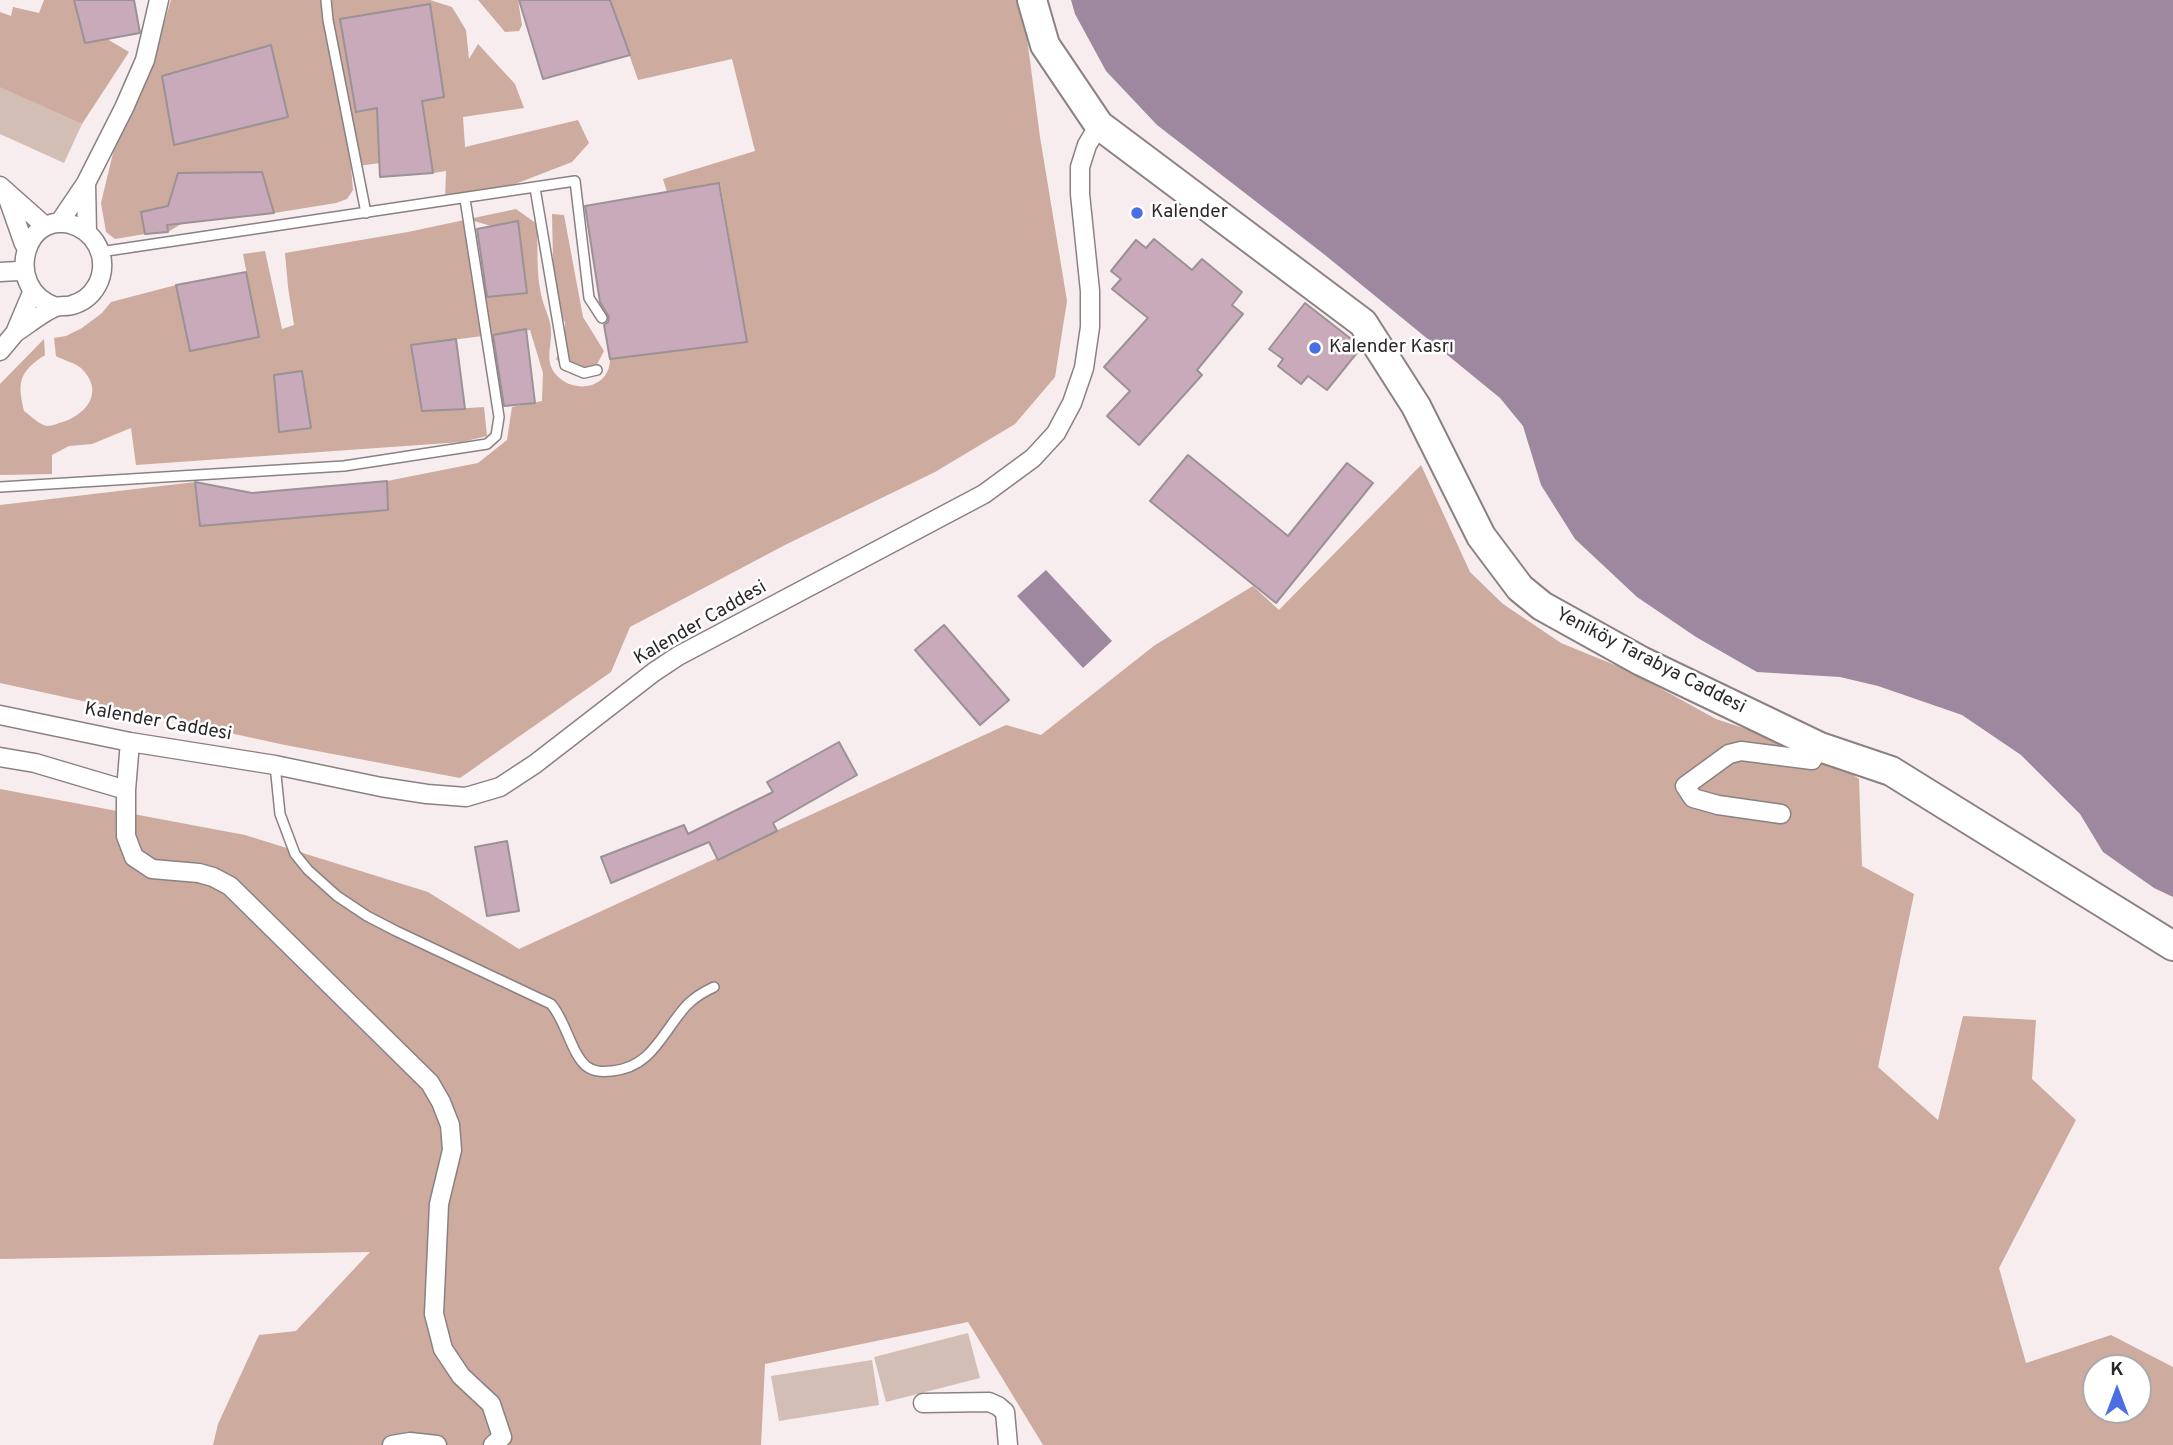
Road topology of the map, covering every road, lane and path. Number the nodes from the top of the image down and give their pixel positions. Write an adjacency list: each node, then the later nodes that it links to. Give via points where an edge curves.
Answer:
1 (159, 0): 5 (street, via 145,60)
2 (326, 0): 9 (lane)
3 (1032, 0): 4 (main road, Yeniköy Tarabya Caddesi, via 1045,44)
4 (1098, 125): 25 (main road, Yeniköy Tarabya Caddesi, via 1363,323 1416,406 1481,536 1520,588 1542,606 1641,661); 27 (street, Kalender Caddesi, via 1080,167 1090,291 1084,368 1056,433 1009,477 678,656 500,787 466,797 427,794)
5 (86, 183): 10 (street); 11 (street)
6 (535, 188): 8 (lane); 18 (lane, via 575,181 589,298); 21 (lane, via 565,365 584,373)
7 (3, 190): 10 (street); 12 (street)
8 (465, 199): 9 (lane); 22 (lane, via 499,417 496,436 487,444 344,466)
9 (366, 213): 13 (lane)
10 (52, 225): 11 (street, via 69,224); 12 (street, via 33,233)
11 (87, 233): 13 (street)
12 (24, 244): 14 (street)
13 (100, 252): 17 (street, via 103,266 93,291 83,301)
14 (18, 271): 15 (street); 16 (street)
15 (0, 272)
16 (31, 295): 17 (street); 19 (street)
17 (56, 307): 19 (street)
18 (602, 318)
19 (15, 333): 20 (street)
20 (0, 351)
21 (597, 370)
22 (0, 487)
23 (0, 715): 24 (street, Kalender Caddesi)
24 (130, 742): 27 (street, Kalender Caddesi); 28 (street)
25 (1821, 747): 29 (street, via 1812,760 1741,751 1729,754 1685,786 1693,797 1718,805); 30 (main road, Yeniköy Tarabya Caddesi, via 1891,771)
26 (0, 757): 28 (street)
27 (275, 765): 31 (lane, via 286,834 308,870 367,916 551,1004 586,1066 599,1072 637,1064 653,1051 692,1000)
28 (126, 790): 35 (street, via 126,836 134,857 152,869 199,873 230,886 429,1083 441,1102 450,1125 452,1150 439,1205 434,1314 443,1349 461,1376 491,1404 502,1437)
29 (1782, 814)
30 (2173, 946)
31 (714, 987)
32 (923, 1403): 36 (street, via 989,1402 998,1406 1005,1412)
33 (392, 1445): 34 (street, via 410,1441)
34 (437, 1445)
35 (493, 1445)
36 (1009, 1445)

